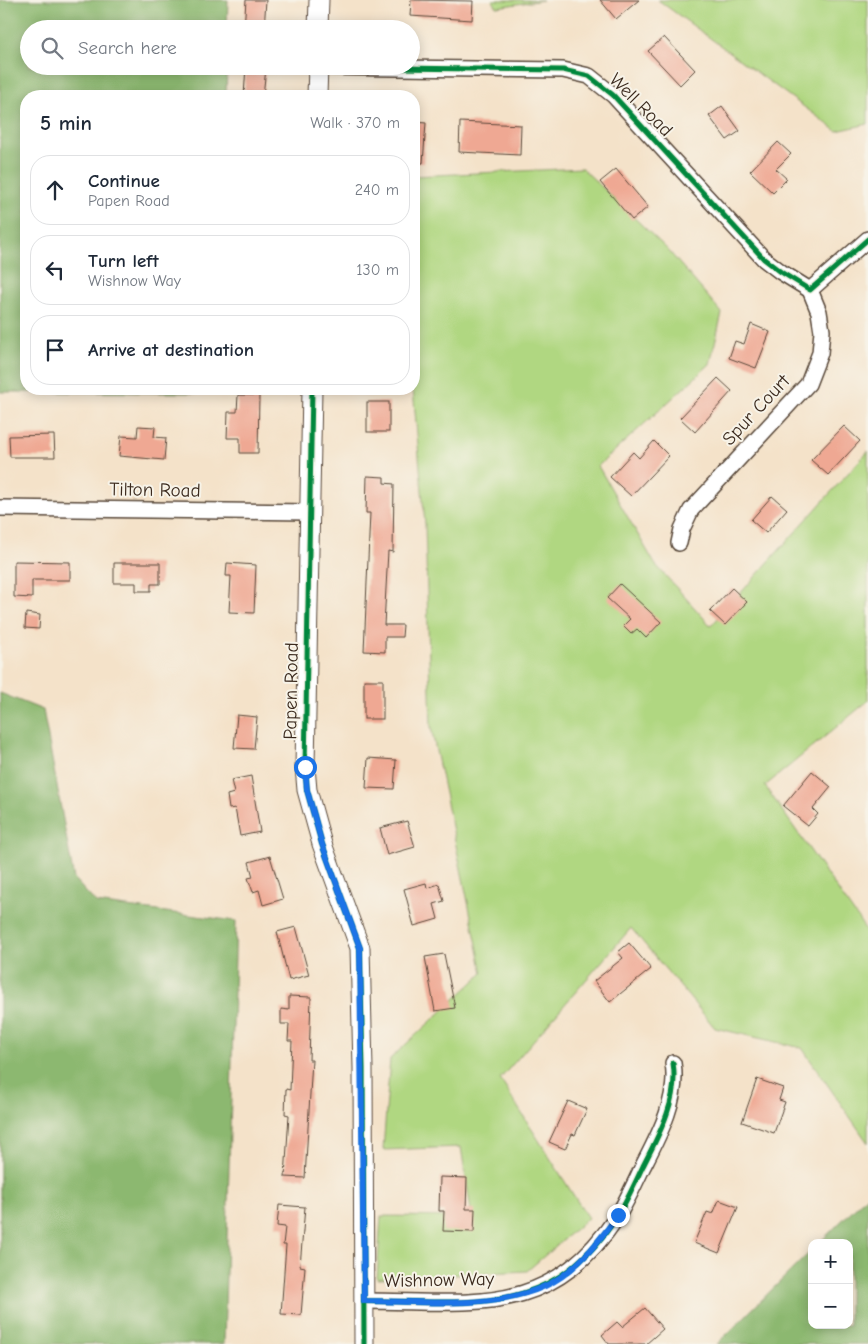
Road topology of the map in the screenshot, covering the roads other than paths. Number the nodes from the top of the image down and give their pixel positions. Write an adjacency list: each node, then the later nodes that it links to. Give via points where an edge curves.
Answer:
1 (319, 0): 2 (street)
2 (318, 20)
3 (420, 68): 7 (street, Well Road, via 563,70 588,76 614,94 764,258)
4 (318, 75): 5 (street)
5 (317, 90)
6 (868, 239): 7 (street)
7 (810, 290): 11 (street, Spur Court, via 822,331 820,352 808,384 691,510 682,529)
8 (312, 395): 10 (street, Papen Road)
9 (0, 508): 10 (street, Tilton Road)
10 (309, 512): 13 (street, Papen Road, via 305,767 307,790 322,844 360,948)
11 (680, 543)
12 (673, 1063): 13 (street, Wishnow Way, via 676,1078 669,1107 618,1215 603,1236 566,1272 547,1285 502,1299)
13 (364, 1301): 14 (street, Papen Road)
14 (364, 1344)

